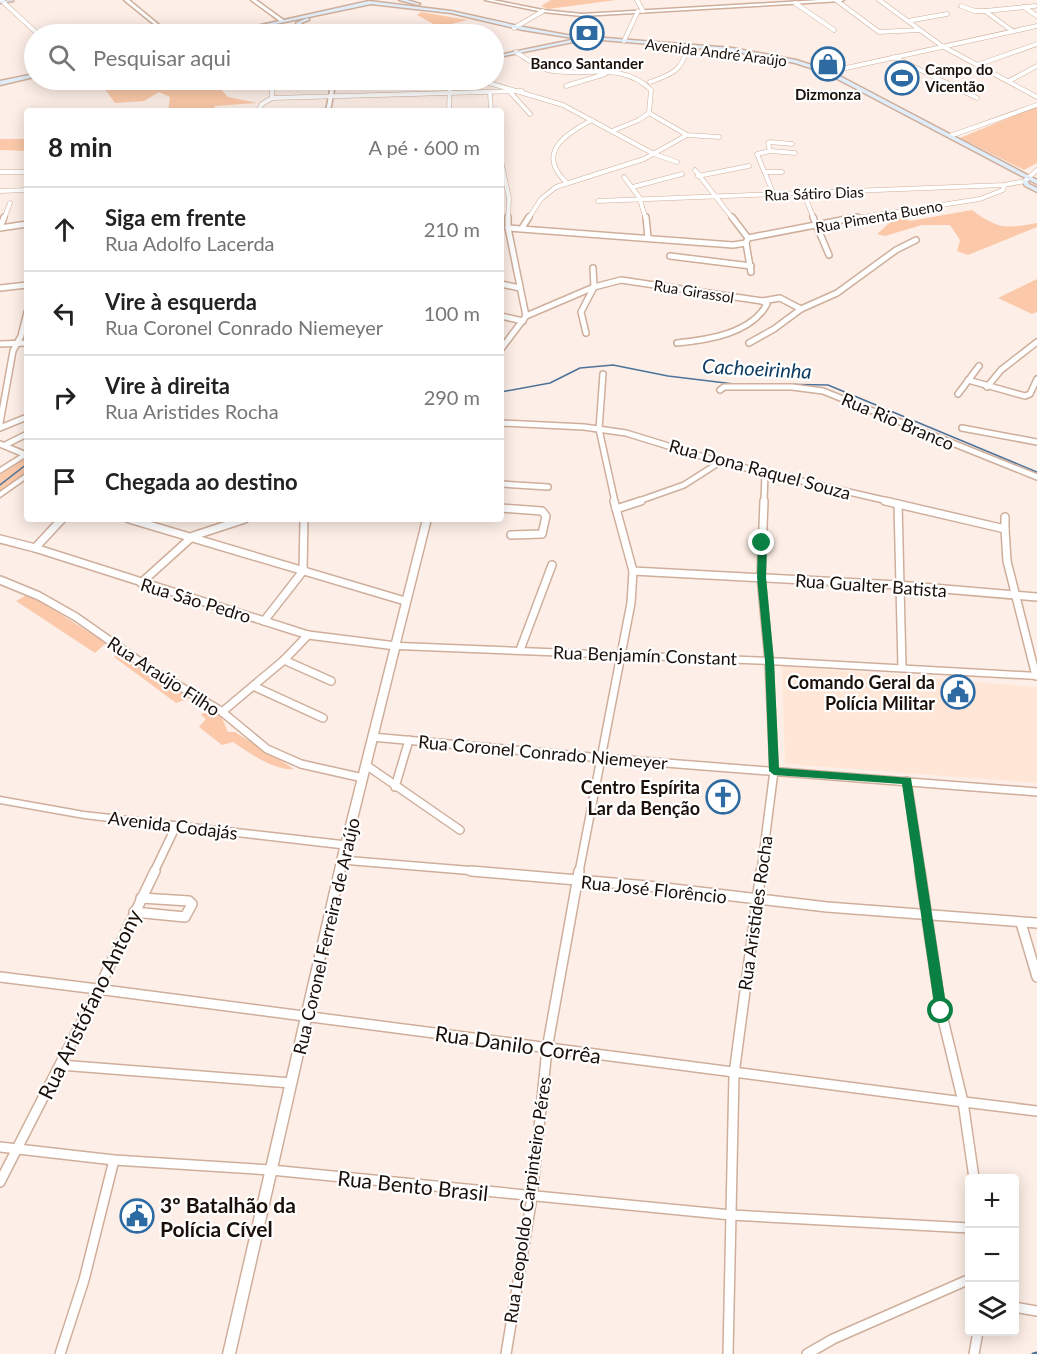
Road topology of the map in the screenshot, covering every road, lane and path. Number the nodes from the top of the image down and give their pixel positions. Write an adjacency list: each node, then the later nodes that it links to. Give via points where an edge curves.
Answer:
1 (11, 0): 12 (main road)
2 (126, 0): 28 (street)
3 (253, 0): 25 (street)
4 (381, 0): 13 (main road)
5 (401, 0): 22 (main road)
6 (487, 0): 19 (street)
7 (637, 0): 20 (street)
8 (836, 0): 9 (street); 14 (street); 38 (street, via 879,32)
9 (842, 0)
10 (879, 0): 26 (street)
11 (1030, 0): 17 (street, via 1035,6)
12 (1, 1): 27 (street)
13 (368, 1): 18 (main road, Avenida André Araújo); 25 (main road)
14 (823, 1): 15 (street)
15 (795, 3): 20 (street); 37 (street)
16 (961, 6): 21 (street)
17 (1024, 7): 21 (street); 24 (street)
18 (420, 9): 22 (main road, Avenida André Araújo); 31 (main road, via 356,10)
19 (543, 11): 20 (street, via 582,15); 36 (street)
20 (641, 11): 41 (street)
21 (985, 11): 39 (street)
22 (449, 12): 32 (main road, Avenida André Araújo)
23 (947, 14): 26 (street)
24 (1037, 16)
25 (284, 21): 29 (main road); 30 (main road)
26 (908, 21): 38 (street)
27 (27, 24)
28 (156, 24)
29 (272, 24)
30 (289, 24)
31 (299, 24)
32 (501, 24)
33 (504, 25): 36 (main road, Avenida André Araújo)
34 (1037, 26): 35 (street)
35 (1029, 27): 39 (street); 40 (street)
36 (518, 28): 41 (main road, Avenida André Araújo); 42 (main road, via 561,38)
37 (834, 30)
38 (919, 30): 44 (street)
39 (1011, 30): 44 (street)
40 (1037, 31)
41 (624, 41): 52 (main road, Avenida André Araújo, via 760,54)
42 (557, 43): 45 (main road, Avenida André Araújo, via 584,40); 46 (main road, Avenida André Araújo)
43 (1037, 44): 49 (street)
44 (942, 46): 48 (street); 49 (street)
45 (687, 49): 55 (street, via 680,70); 95 (main road, Avenida André Araújo, via 756,55 815,71)
46 (516, 52): 47 (main road, Avenida André Araújo); 51 (street, via 549,70)
47 (504, 55)
48 (894, 57): 52 (street); 69 (street)
49 (977, 65): 54 (street)
50 (1037, 66): 54 (street)
51 (611, 72): 57 (street); 75 (street, via 647,85 651,90)
52 (828, 72): 80 (main road, Avenida André Araújo)
53 (24, 78): 56 (main road)
54 (1009, 81): 66 (street)
55 (651, 82)
56 (0, 83)
57 (566, 86)
58 (504, 87): 63 (street)
59 (272, 90): 67 (street)
60 (331, 90): 68 (street)
61 (449, 90): 65 (street)
62 (510, 92): 63 (street); 64 (street); 76 (street)
63 (522, 92): 77 (street, via 563,105)
64 (490, 93): 65 (street); 74 (street)
65 (449, 94): 68 (street); 73 (street)
66 (1037, 97)
67 (272, 98): 68 (street); 71 (street)
68 (330, 98): 72 (street)
69 (977, 98)
70 (1037, 105): 80 (street)
71 (260, 108)
72 (328, 108)
73 (449, 108)
74 (491, 108)
75 (649, 113): 78 (street); 79 (street)
76 (530, 114)
77 (592, 120): 78 (street); 96 (street, via 567,134 554,154 554,167)
78 (612, 131): 85 (street)
79 (687, 135): 81 (street); 85 (street)
80 (950, 136): 95 (main road, Avenida André Araújo)
81 (719, 137)
82 (792, 144): 83 (street, via 770,142)
83 (770, 151): 84 (street); 90 (street, via 757,154)
84 (795, 153)
85 (654, 154): 86 (street); 96 (street)
86 (677, 162)
87 (749, 166): 104 (street, via 697,173)
88 (0, 172): 89 (street)
89 (24, 172)
90 (765, 172): 91 (street); 102 (street)
91 (782, 172)
92 (682, 174): 98 (street)
93 (504, 175): 106 (street)
94 (624, 177): 98 (street)
95 (1034, 180): 97 (street, Rua Sátiro Dias); 97 (street, Rua Sátiro Dias)
96 (566, 182): 114 (street, via 548,192)
97 (1005, 186): 101 (street, Rua Sátiro Dias); 111 (street, Rua Pimenta Bueno, via 981,199)
98 (633, 187): 107 (street)
99 (1, 191): 100 (street); 103 (street)
100 (24, 191)
101 (804, 194): 102 (street, Rua Sátiro Dias); 111 (street)
102 (774, 195): 104 (street, Rua Sátiro Dias)
103 (0, 197)
104 (714, 197): 107 (street, Rua Sátiro Dias); 117 (street)
105 (504, 198): 106 (street)
106 (509, 198): 113 (street)
107 (641, 200): 108 (street, Rua Sátiro Dias); 115 (street, via 649,225)
108 (598, 201)
109 (0, 210): 112 (street, via 9,206)
110 (24, 224): 112 (street)
111 (818, 226): 117 (street, Rua Pimenta Bueno); 118 (street)
112 (0, 228)
113 (508, 228): 114 (street, Rua Pimenta Bueno); 125 (street)
114 (522, 228): 115 (street, Rua Pimenta Bueno)
115 (648, 237): 117 (street, Rua Pimenta Bueno, via 733,245)
116 (916, 240): 127 (street, via 831,297)
117 (747, 241): 119 (street, via 751,269)
118 (829, 255)
119 (670, 256)
120 (593, 268): 123 (street)
121 (24, 285): 124 (street)
122 (504, 285): 125 (street)
123 (594, 287): 126 (street, Rua Girassol, via 625,280); 129 (street); 131 (street, via 581,312)
124 (0, 288)
125 (520, 288): 129 (street)
126 (762, 301): 127 (street, Rua Girassol, via 780,298); 135 (street, via 767,304 765,310 745,326 702,340)
127 (801, 309): 136 (street)
128 (504, 316): 129 (street)
129 (525, 318): 138 (street)
130 (24, 321): 133 (street)
131 (586, 333)
132 (1037, 342): 143 (street, via 1001,370)
133 (17, 343): 134 (street); 137 (street); 147 (street)
134 (24, 343)
135 (677, 343)
136 (749, 343)
137 (0, 344)
138 (504, 345)
139 (979, 366): 142 (street)
140 (603, 374): 151 (street, Rua Leopoldo Carpinteiro Péres)
141 (1037, 379): 143 (street, via 1029,395)
142 (968, 380): 143 (street); 145 (street)
143 (987, 387)
144 (720, 390): 161 (street, Rua Rio Branco, via 792,387 823,391)
145 (958, 394)
146 (24, 418): 149 (street)
147 (0, 423)
148 (504, 423): 151 (street, Rua Dona Raquel Souza)
149 (0, 428)
150 (962, 428): 153 (street, Rua Rio Branco)
151 (599, 429): 157 (street, Rua Dona Raquel Souza, via 647,438); 167 (street, Rua Leopoldo Carpinteiro Péres)
152 (24, 435): 154 (street)
153 (1037, 442)
154 (3, 445): 155 (street)
155 (24, 454)
156 (24, 455): 158 (street)
157 (720, 462): 159 (street, Rua Dona Raquel Souza); 167 (street, via 690,481)
158 (0, 471)
159 (765, 473): 165 (street, Rua Dona Raquel Souza); 182 (street, Rua Aristides Rocha)
160 (24, 477): 164 (street)
161 (1037, 477)
162 (504, 484): 163 (street)
163 (548, 487)
164 (0, 495)
165 (898, 504): 174 (street, Rua Dona Raquel Souza); 185 (street)
166 (504, 508): 175 (street, via 542,511 546,516 542,534)
167 (616, 509): 181 (street, Rua Leopoldo Carpinteiro Péres)
168 (1005, 517): 174 (street)
169 (59, 522): 178 (street)
170 (140, 522): 176 (street)
171 (304, 522): 180 (street)
172 (426, 522): 188 (street, Rua Coronel Ferreira de Araújo)
173 (216, 523): 176 (street)
174 (1005, 529): 186 (street)
175 (511, 535)
176 (193, 536): 180 (street); 184 (street)
177 (0, 539): 178 (street, Rua São Pedro)
178 (35, 548): 184 (street, Rua São Pedro)
179 (552, 566): 192 (street)
180 (303, 571): 188 (street); 189 (street)
181 (633, 571): 182 (street, Rua Gualter Batista); 193 (street, Rua Leopoldo Carpinteiro Péres)
182 (761, 577): 185 (street, Rua Gualter Batista); 195 (street, Rua Aristides Rocha)
183 (0, 580): 200 (street, Rua Araújo Filho, via 37,595)
184 (141, 583): 189 (street, Rua São Pedro)
185 (898, 585): 186 (street, Rua Gualter Batista); 196 (street)
186 (1014, 596): 187 (street, Rua Gualter Batista); 197 (street)
187 (1037, 597)
188 (405, 601): 191 (street, Rua Coronel Ferreira de Araújo)
189 (264, 621): 190 (street, Rua São Pedro)
190 (308, 635): 191 (street, Rua São Pedro); 194 (street)
191 (396, 646): 192 (street, Rua Benjamín Constant); 202 (street, Rua Coronel Ferreira de Araújo)
192 (520, 650): 193 (street, Rua Benjamín Constant)
193 (622, 654): 195 (street, Rua Benjamín Constant); 204 (street, Rua Leopoldo Carpinteiro Péres)
194 (284, 660): 198 (street); 199 (street)
195 (770, 661): 196 (street, Rua Benjamín Constant); 206 (street, Rua Aristides Rocha)
196 (902, 667): 197 (street, Rua Benjamín Constant)
197 (1036, 676)
198 (331, 681)
199 (254, 686): 200 (street); 201 (street)
200 (222, 712): 207 (street, Rua Araújo Filho, via 245,735 268,750 299,763)
201 (323, 718)
202 (372, 737): 203 (street, Rua Coronel Conrado Niemeyer); 205 (street, Rua Coronel Ferreira de Araújo)
203 (409, 740): 204 (street, Rua Coronel Conrado Niemeyer); 209 (street)
204 (602, 758): 206 (street, Rua Coronel Conrado Niemeyer); 216 (street, Rua Leopoldo Carpinteiro Péres)
205 (366, 765): 207 (street, Rua Coronel Ferreira de Araújo); 209 (street)
206 (774, 771): 208 (street, Rua Coronel Conrado Niemeyer); 218 (street, Rua Aristides Rocha)
207 (363, 778): 214 (street, Rua Coronel Ferreira de Araújo)
208 (907, 781): 210 (street, Rua Coronel Conrado Niemeyer); 220 (street)
209 (395, 787): 213 (street)
210 (1037, 792)
211 (0, 800): 212 (street, Avenida Codajás)
212 (176, 826): 214 (street, Avenida Codajás); 217 (street, Rua Aristófano Antony)
213 (460, 830)
214 (346, 845): 215 (street, Rua Coronel Ferreira de Araújo)
215 (342, 860): 216 (street, Rua José Florêncio); 226 (street, Rua Coronel Ferreira de Araújo)
216 (577, 880): 218 (street, Rua José Florêncio); 227 (street, Rua Leopoldo Carpinteiro Péres)
217 (141, 898): 219 (street, Rua Aristófano Antony); 219 (street, via 192,904 185,917)
218 (756, 900): 220 (street, Rua José Florêncio); 229 (street, Rua Aristides Rocha)
219 (134, 912): 225 (street, Rua Aristófano Antony)
220 (925, 916): 221 (street, Rua José Florêncio); 231 (street, via 941,1011)
221 (1021, 923): 222 (street, Rua José Florêncio); 224 (street)
222 (1037, 923)
223 (0, 977): 225 (street, Rua Danilo Corrêa)
224 (1037, 977)
225 (98, 990): 226 (street, Rua Danilo Corrêa); 228 (street, Rua Aristófano Antony)
226 (307, 1014): 227 (street, Rua Danilo Corrêa); 230 (street, Rua Coronel Ferreira de Araújo)
227 (547, 1049): 229 (street, Rua Danilo Corrêa); 239 (street, Rua Leopoldo Carpinteiro Péres)
228 (60, 1065): 230 (street); 234 (street, Rua Aristófano Antony)
229 (734, 1074): 231 (street, Rua Danilo Corrêa); 240 (street, Rua Aristides Rocha)
230 (291, 1083): 236 (street, Rua Coronel Ferreira de Araújo)
231 (963, 1102): 232 (street, Rua Danilo Corrêa); 237 (street)
232 (1037, 1110)
233 (0, 1147): 234 (street, Rua Bento Brasil)
234 (17, 1149): 235 (street, Rua Bento Brasil); 238 (street, Rua Aristófano Antony)
235 (114, 1160): 236 (street, Rua Bento Brasil); 246 (street, via 84,1280)
236 (271, 1170): 239 (street, Rua Bento Brasil); 247 (street, Rua Coronel Ferreira de Araújo)
237 (973, 1174)
238 (0, 1182)
239 (532, 1197): 240 (street, Rua Bento Brasil); 248 (street, Rua Leopoldo Carpinteiro Péres)
240 (731, 1215): 241 (street, Rua Bento Brasil); 249 (street, Rua Aristides Rocha)
241 (965, 1228)
242 (965, 1281): 250 (street)
243 (1019, 1308): 244 (street)
244 (1037, 1311)
245 (977, 1336): 251 (street)
246 (60, 1354)
247 (229, 1354)
248 (506, 1354)
249 (728, 1354)
250 (807, 1354)
251 (974, 1354)

